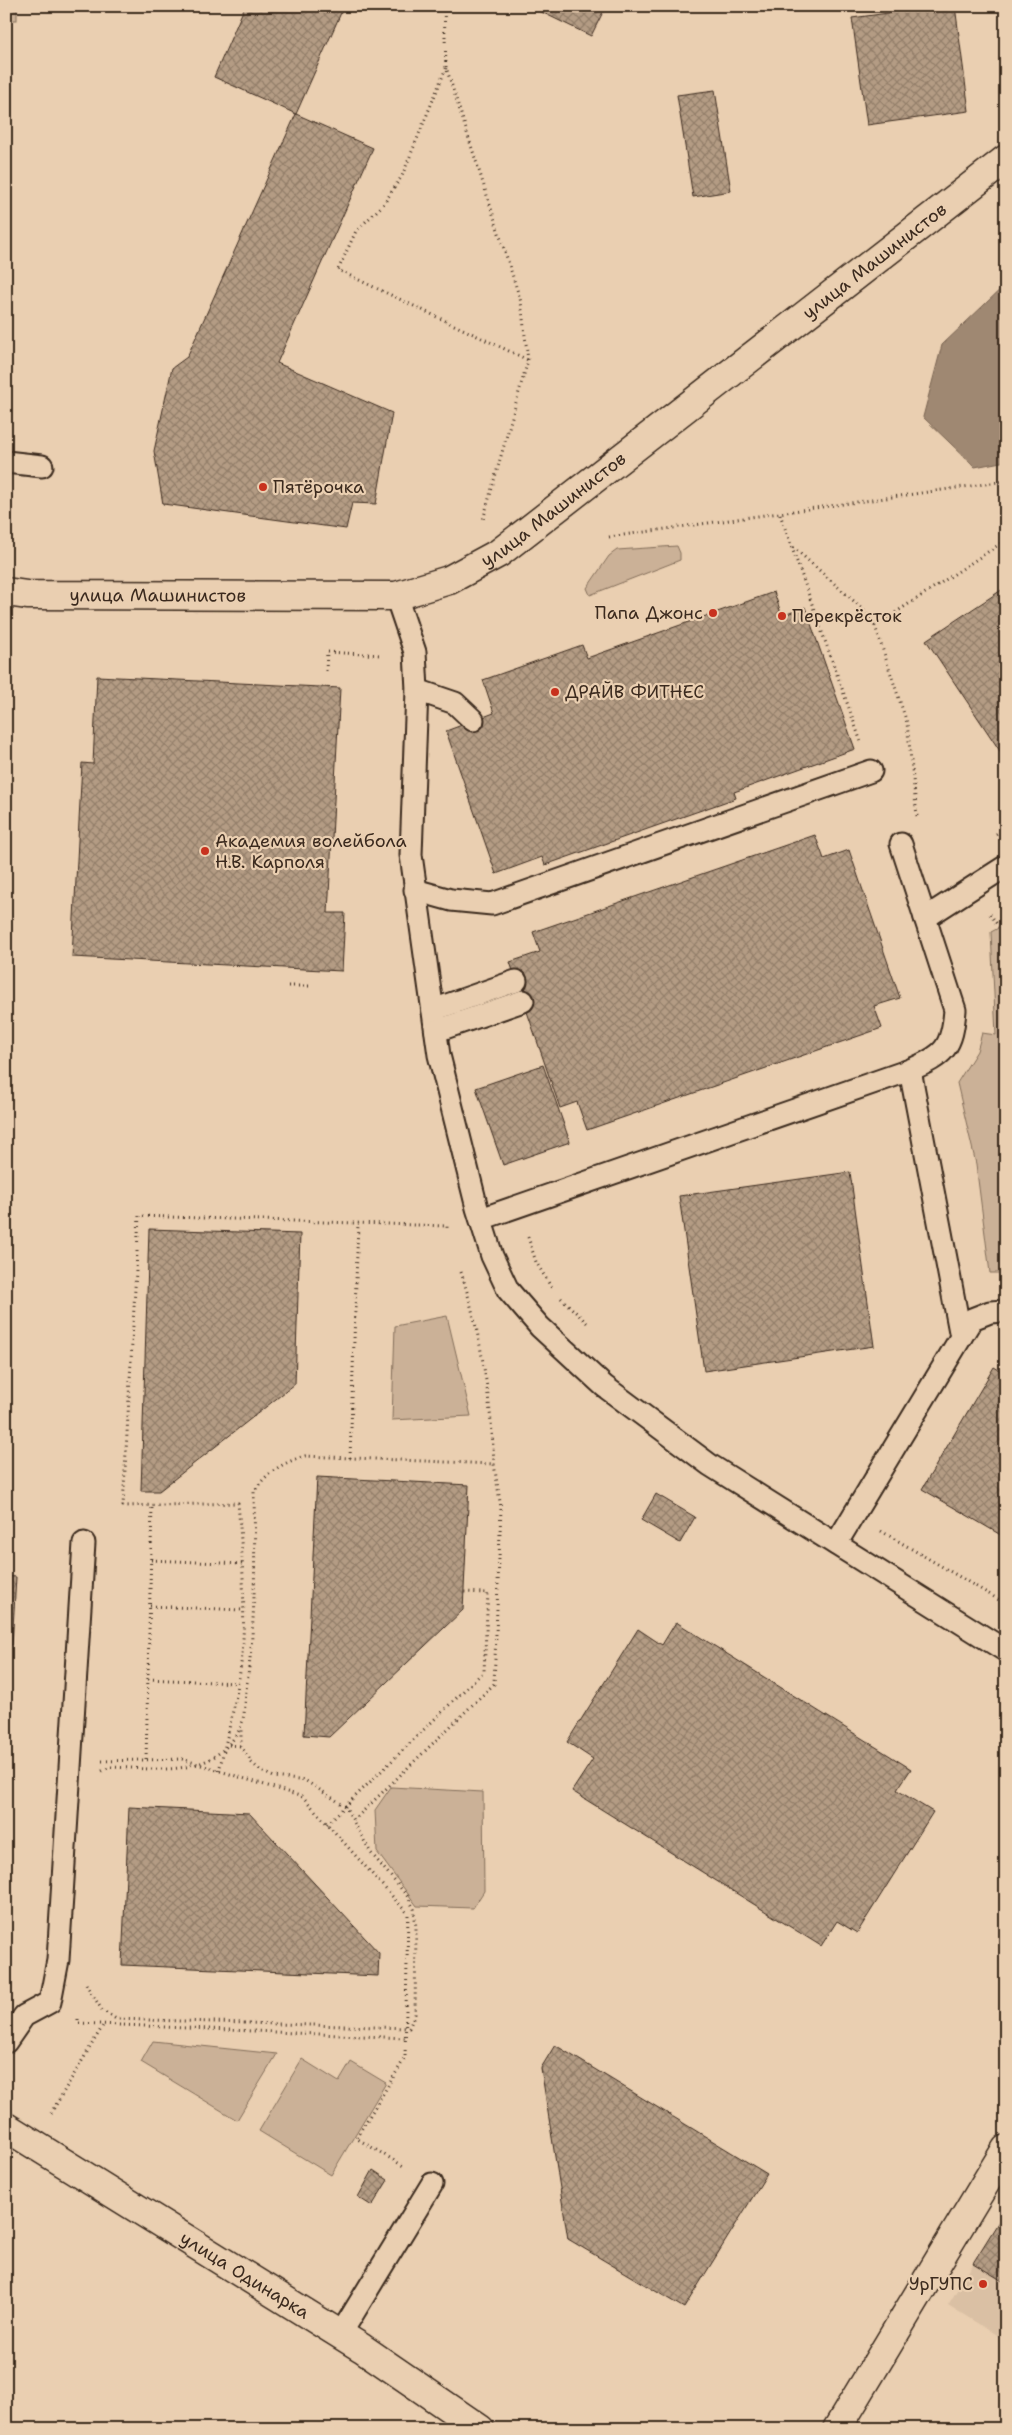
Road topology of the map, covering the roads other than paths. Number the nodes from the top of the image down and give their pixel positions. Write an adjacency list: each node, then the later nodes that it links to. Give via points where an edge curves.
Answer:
1 (1006, 158): 5 (street, улица Машинистов, via 499,553 449,580)
2 (6, 462): 3 (lane)
3 (42, 466)
4 (6, 592): 5 (street, улица Машинистов, via 47,595)
5 (396, 596): 6 (lane, via 415,652)
6 (417, 690): 7 (lane, via 455,703); 11 (lane, via 411,855)
7 (473, 720)
8 (871, 771): 11 (lane, via 492,904 451,900)
9 (901, 844): 12 (lane)
10 (1006, 866): 12 (lane)
11 (415, 890): 13 (lane)
12 (925, 918): 15 (lane, via 955,1010 953,1036 936,1059)
13 (433, 1010): 14 (lane); 14 (lane, via 520,991)
14 (436, 1031): 16 (lane, via 467,1172)
15 (910, 1070): 16 (lane); 18 (lane)
16 (481, 1219): 20 (lane, via 492,1256 508,1290 540,1327 604,1386 710,1465)
17 (1006, 1311): 18 (lane, via 990,1312 972,1319)
18 (961, 1337): 20 (lane)
19 (84, 1543): 22 (lane, via 58,1960 50,2002 24,2016)
20 (836, 1544): 21 (lane)
21 (1006, 1651)
22 (6, 2042)
23 (6, 2127): 26 (street, улица Одинарка)
24 (1006, 2149): 28 (street)
25 (432, 2184): 26 (lane)
26 (340, 2335): 27 (street, улица Одинарка)
27 (480, 2429)
28 (837, 2429)

